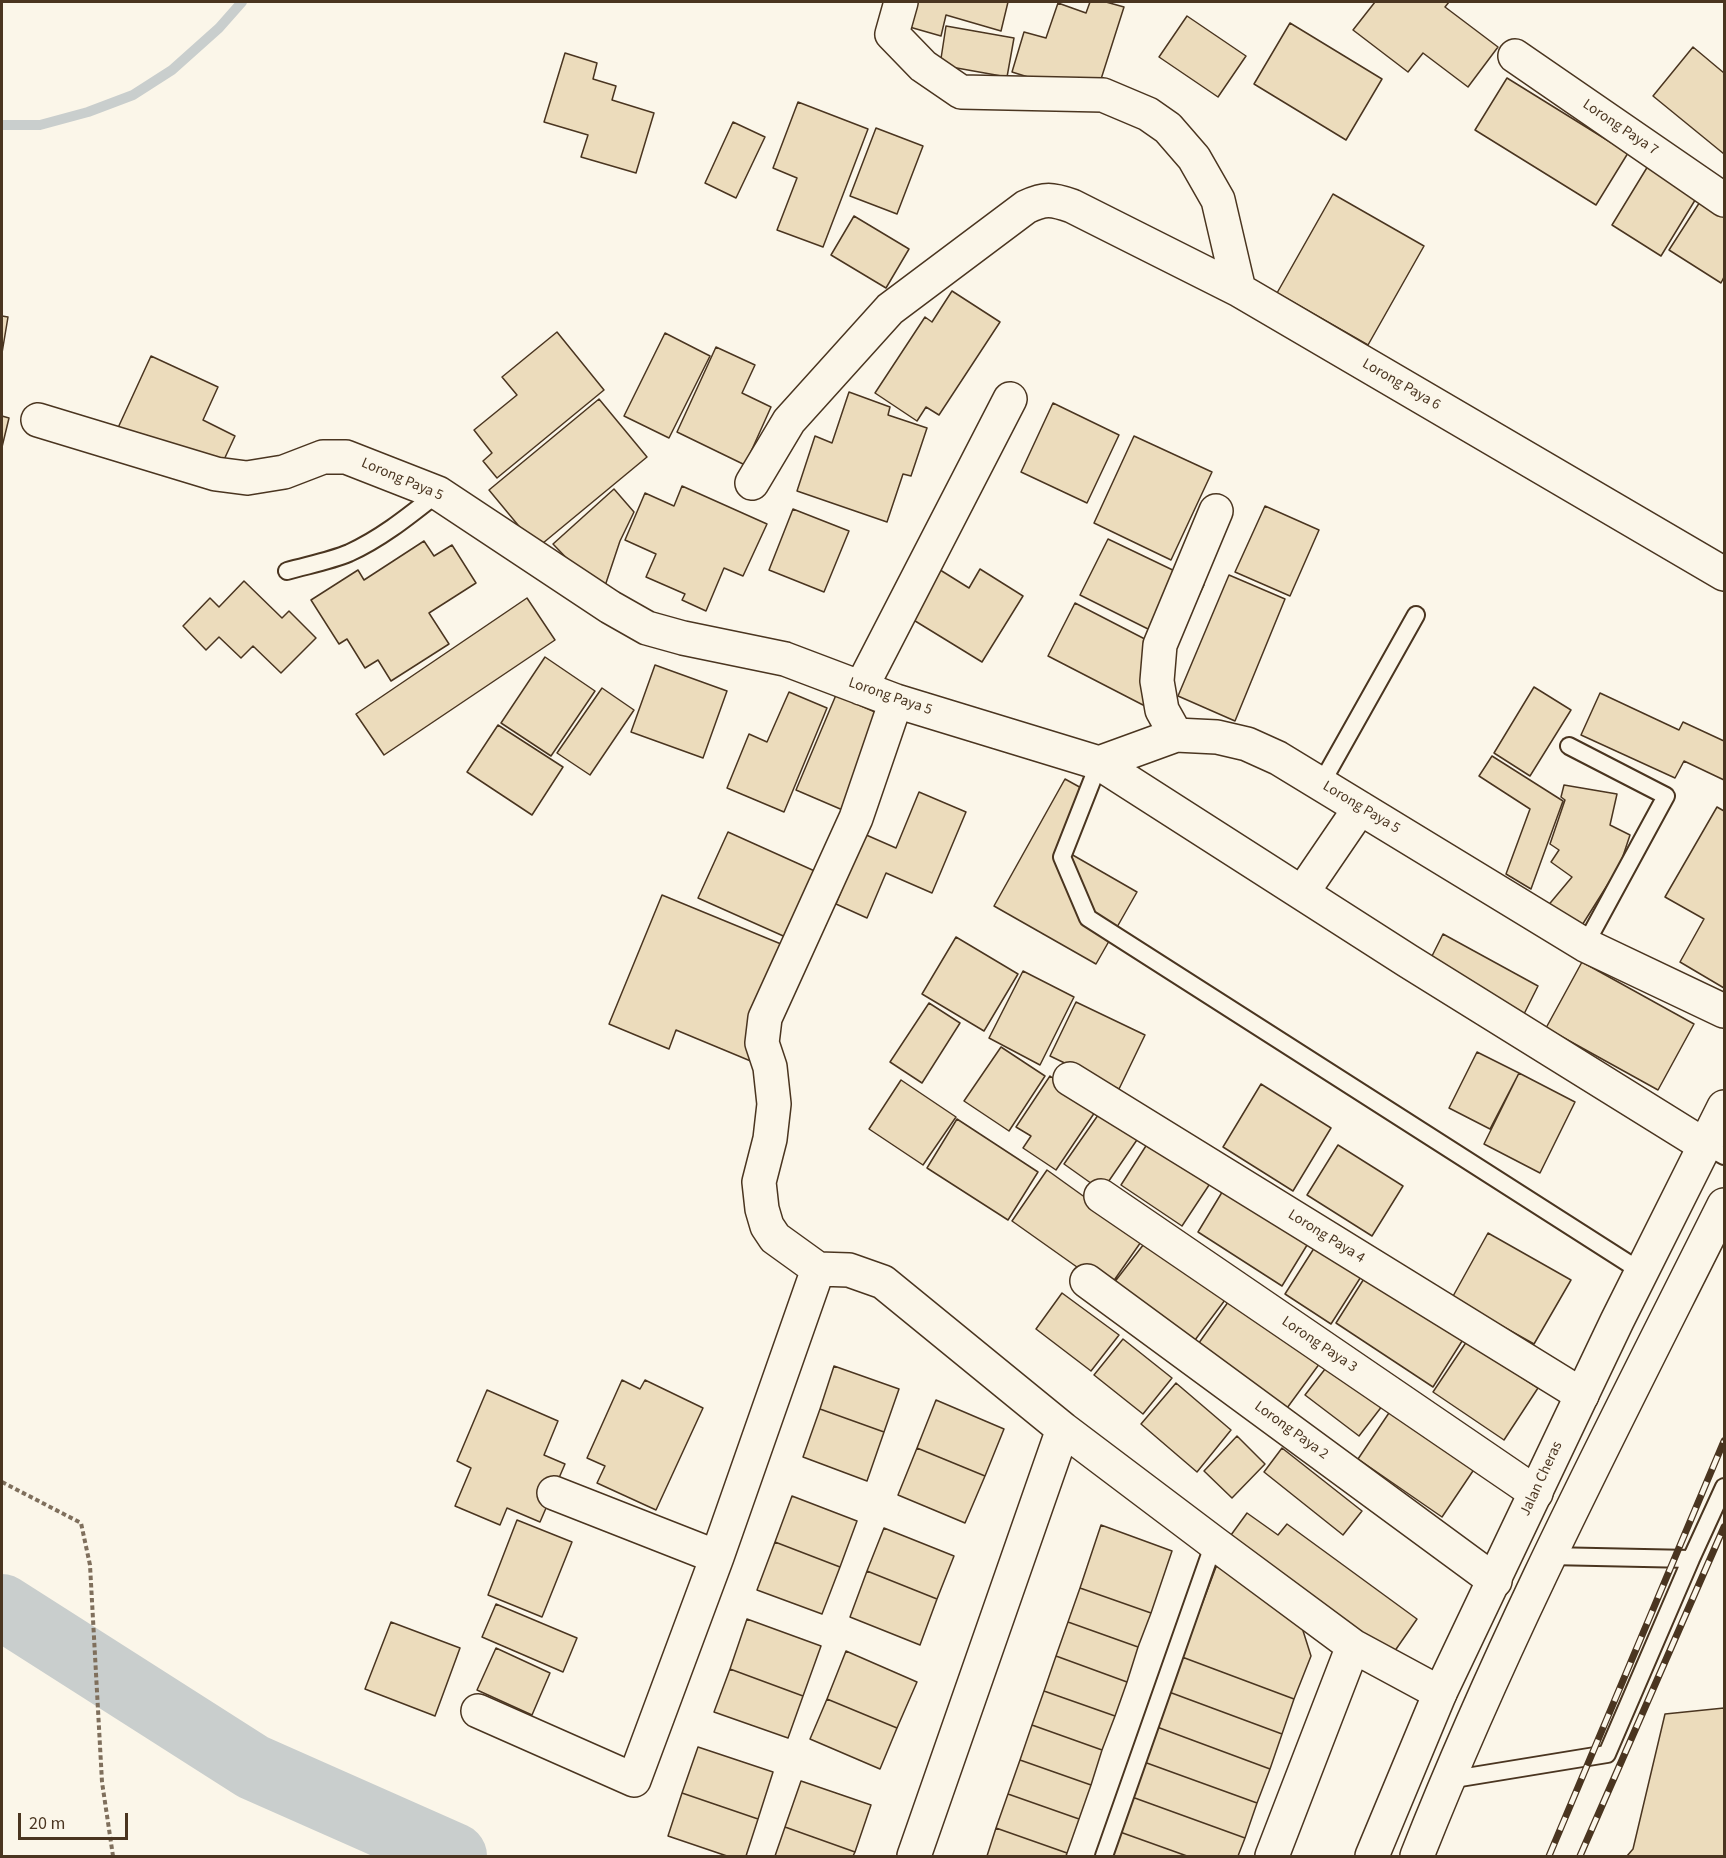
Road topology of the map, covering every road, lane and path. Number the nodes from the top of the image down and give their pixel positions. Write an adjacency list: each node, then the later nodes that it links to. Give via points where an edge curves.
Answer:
1 (901, 2): 4 (street, via 892,34 923,66 961,92 1103,95 1148,114 1168,128 1194,158 1218,201)
2 (1515, 56): 3 (street, Lorong Paya 7)
3 (1725, 200)
4 (1239, 290): 7 (street, Lorong Paya 6, via 1072,206 1041,200 1026,207 890,309 789,421); 11 (street, Lorong Paya 6)
5 (1010, 399): 13 (street)
6 (38, 420): 8 (street, Lorong Paya 5, via 216,474 247,478 284,472 323,457 346,457)
7 (752, 483)
8 (438, 493): 10 (lane, via 363,546); 13 (street, Lorong Paya 5, via 610,607 647,627 785,659)
9 (1215, 511): 15 (street, via 1161,645 1157,681 1162,710)
10 (287, 571)
11 (1725, 574)
12 (1416, 615): 18 (lane)
13 (861, 688): 14 (street, Lorong Paya 5)
14 (896, 701): 17 (street, Lorong Paya 5); 29 (street, via 856,818 765,1018 762,1043 770,1067 774,1104 759,1182 762,1209 775,1238)
15 (1176, 735): 17 (street, Lorong Paya 5); 18 (street, Lorong Paya 5, via 1217,737 1247,744)
16 (1569, 746): 21 (lane, via 1666,796)
17 (1099, 763): 20 (street); 30 (lane, via 1062,857 1088,918)
18 (1321, 784): 19 (street, Lorong Paya 5)
19 (1360, 808): 20 (street); 21 (street, Lorong Paya 5)
20 (1302, 893): 25 (street)
21 (1585, 945): 22 (street, Lorong Paya 5)
22 (1725, 1011)
23 (1070, 1079): 32 (street, Lorong Paya 4)
24 (1725, 1107): 25 (street, Jalan Cheras)
25 (1714, 1151): 30 (street, Jalan Cheras)
26 (1101, 1196): 37 (street, Lorong Paya 3)
27 (1725, 1205): 28 (street)
28 (1713, 1243): 39 (street)
29 (818, 1269): 33 (street, via 849,1270 883,1282); 40 (street)
30 (1642, 1272): 32 (street, Jalan Cheras)
31 (1087, 1281): 42 (street, Lorong Paya 2)
32 (1582, 1395): 37 (street, Jalan Cheras)
33 (1063, 1429): 38 (street); 48 (street)
34 (2, 1482): 47 (path, via 81,1523 90,1565 102,1782)
35 (1725, 1487): 41 (lane)
36 (554, 1493): 40 (street)
37 (1536, 1493): 42 (street, Jalan Cheras)
38 (1214, 1543): 43 (street); 49 (lane)
39 (1549, 1556): 41 (lane); 46 (street)
40 (717, 1557): 45 (street, via 634,1780)
41 (1691, 1559): 46 (lane, via 1607,1754)
42 (1495, 1581): 44 (street, Jalan Cheras)
43 (1353, 1646): 44 (street); 50 (street)
44 (1440, 1694): 51 (street, Jalan Cheras)
45 (478, 1711)
46 (1448, 1780): 52 (street)
47 (113, 1857)
48 (914, 1857)
49 (1104, 1857)
50 (1272, 1857)
51 (1372, 1857)
52 (1417, 1857)

